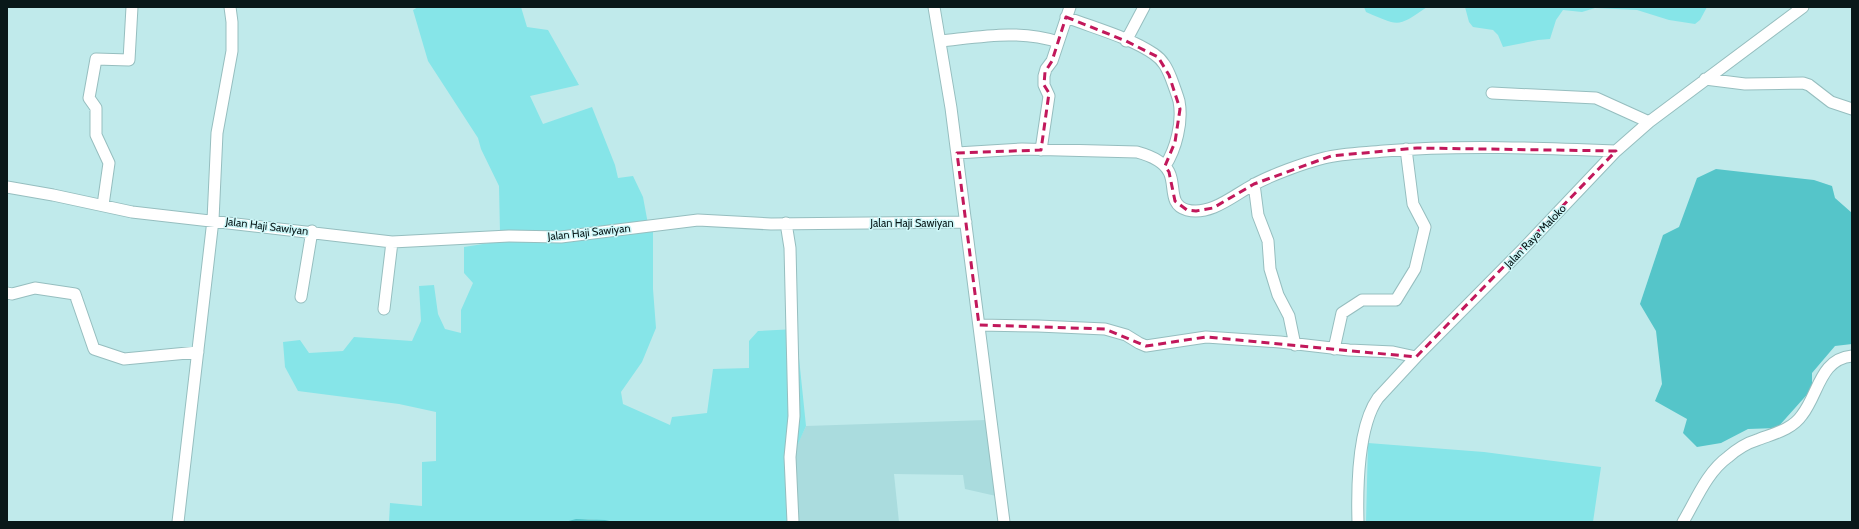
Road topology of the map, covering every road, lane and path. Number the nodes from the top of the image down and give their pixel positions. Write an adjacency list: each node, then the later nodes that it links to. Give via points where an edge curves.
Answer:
1 (132, 7): 21 (street, via 129,60 96,59 89,98 96,108 96,135 109,163)
2 (230, 7): 22 (street, via 232,51 217,133)
3 (934, 7): 7 (street)
4 (1144, 7): 8 (street)
5 (1803, 7): 10 (street, Jalan Raya Maloko)
6 (1068, 12): 8 (street); 9 (street)
7 (940, 41): 9 (street, via 1025,35); 17 (street)
8 (1126, 41): 18 (street, via 1153,53 1163,62 1178,96 1180,109 1175,142 1172,155)
9 (1058, 42): 15 (street, via 1044,76 1044,85 1049,96)
10 (1705, 79): 12 (street, via 1745,84 1809,85 1831,102); 13 (street, Jalan Raya Maloko)
11 (1492, 93): 13 (street, via 1596,98)
12 (1852, 109)
13 (1649, 122): 16 (street, Jalan Raya Maloko)
14 (1406, 149): 16 (street, via 1523,148); 19 (street, via 1323,158); 32 (street, via 1413,204 1424,227 1415,269 1396,300 1362,300 1342,313)
15 (1041, 150): 17 (street); 18 (street, via 1137,152 1150,156)
16 (1616, 151): 35 (street, Jalan Raya Maloko)
17 (957, 153): 23 (street)
18 (1165, 166): 19 (street, via 1169,172 1175,201 1187,210 1213,208)
19 (1254, 184): 31 (street, via 1258,215 1268,241 1270,269 1278,295 1287,311)
20 (7, 187): 21 (street, Jalan Haji Sawiyan)
21 (103, 205): 22 (street, Jalan Haji Sawiyan, via 132,212)
22 (213, 220): 25 (street, Jalan Haji Sawiyan); 33 (street)
23 (966, 222): 24 (street, Jalan Haji Sawiyan); 30 (street)
24 (786, 223): 26 (street, Jalan Haji Sawiyan, via 698,220 561,237 509,236); 37 (street, via 790,248 794,416 790,457)
25 (312, 231): 26 (street, Jalan Haji Sawiyan); 28 (street)
26 (392, 242): 29 (street)
27 (7, 293): 33 (street, via 35,288 75,294 94,349 124,359)
28 (301, 297)
29 (384, 309)
30 (979, 325): 31 (street, via 1105,329 1126,335 1146,346 1206,337); 38 (street)
31 (1295, 345): 32 (street)
32 (1334, 349): 35 (street, via 1393,352)
33 (198, 352): 36 (street)
34 (1852, 356): 40 (street, via 1838,358 1827,367 1812,399 1798,420 1786,429 1748,444 1721,462)
35 (1416, 357): 39 (street, Jalan Raya Maloko, via 1378,398 1368,419 1359,472)
36 (178, 522)
37 (793, 522)
38 (1004, 522)
39 (1358, 522)
40 (1683, 522)

